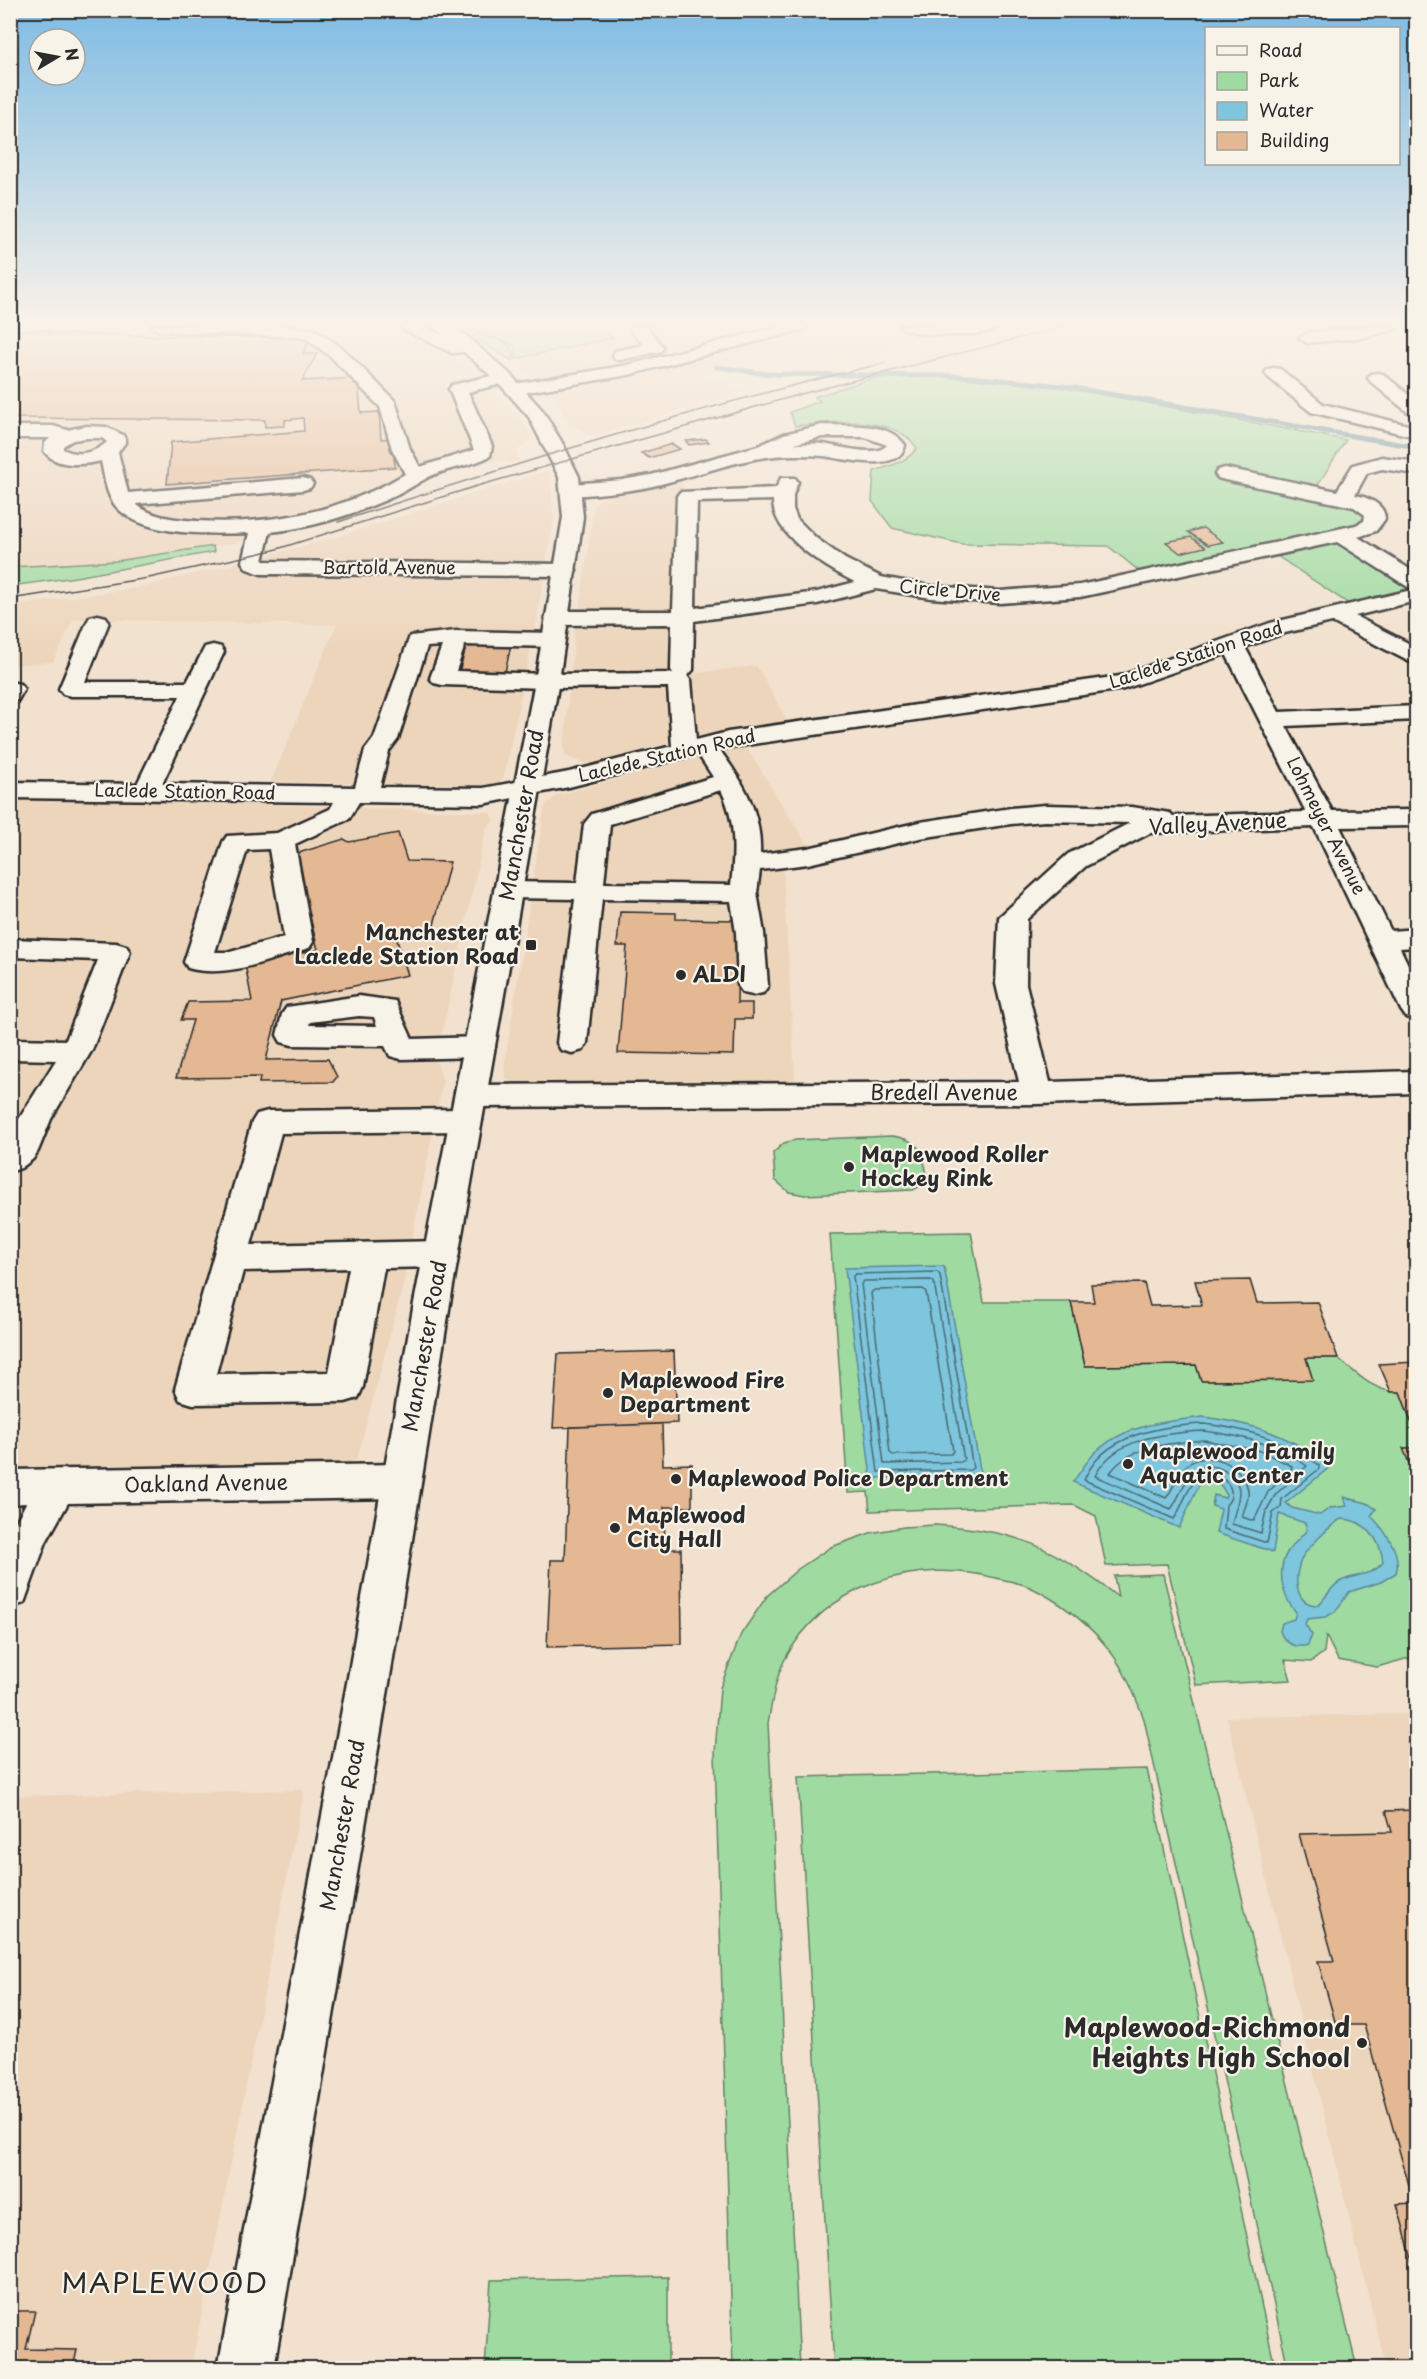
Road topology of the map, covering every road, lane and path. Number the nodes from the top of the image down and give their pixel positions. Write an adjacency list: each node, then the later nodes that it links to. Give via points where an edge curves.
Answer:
1 (65, 437): 14 (street, via 54,443 52,451 56,454 80,458 108,451)
2 (398, 437): 10 (street)
3 (480, 437): 10 (street, via 483,452 473,459)
4 (550, 437): 12 (street, Manchester Road)
5 (796, 437): 7 (street)
6 (886, 437): 7 (street, via 896,445 895,451 875,457 821,450)
7 (765, 450): 12 (street, via 637,484)
8 (1416, 468): 13 (street, via 1382,464 1360,469)
9 (1225, 474): 13 (street)
10 (415, 475): 15 (street, via 387,492 342,508 295,523)
11 (303, 484): 14 (street)
12 (571, 490): 17 (street, Manchester Road, via 573,517)
13 (1343, 498): 16 (street, Circle Drive, via 1369,507 1376,519 1365,529)
14 (121, 499): 15 (street, via 134,511 167,523)
15 (261, 527): 17 (street, Bartold Avenue, via 252,562 261,568)
16 (1340, 535): 18 (street); 19 (street, Circle Drive, via 1080,591 1000,597)
17 (565, 570): 24 (street, Manchester Road)
18 (1416, 582)
19 (876, 584): 22 (street, Circle Drive, via 817,598); 22 (street, via 842,566 792,526 783,510 786,488 687,496)
20 (1416, 595): 21 (street, Laclede Station Road)
21 (1334, 614): 26 (street, Laclede Station Road); 28 (street)
22 (684, 616): 24 (street, Circle Drive); 29 (street)
23 (98, 622): 31 (street, via 71,690)
24 (555, 629): 25 (street, Circle Drive); 30 (street, Manchester Road)
25 (456, 638): 30 (street, via 442,678); 39 (street, Circle Drive, via 418,641 386,739 377,750)
26 (1232, 644): 33 (street, Lohmeyer Avenue); 34 (street, Laclede Station Road, via 1124,682)
27 (213, 652): 31 (street)
28 (1416, 656)
29 (682, 670)
30 (547, 681): 34 (street, via 680,680); 36 (street, Manchester Road)
31 (195, 689): 38 (street)
32 (1416, 713): 33 (street)
33 (1272, 719): 41 (street, Lohmeyer Avenue)
34 (695, 747): 35 (street); 36 (street, Laclede Station Road)
35 (729, 780): 44 (street, via 741,802); 46 (street, via 602,819 597,824)
36 (526, 789): 39 (street, Laclede Station Road, via 483,796); 45 (street, Manchester Road)
37 (10, 790): 38 (street, Laclede Station Road)
38 (146, 791): 39 (street, Laclede Station Road)
39 (359, 794): 43 (street, via 340,814)
40 (1416, 818): 41 (street, Valley Avenue)
41 (1323, 819): 42 (street, Valley Avenue); 49 (street, Lohmeyer Avenue)
42 (1176, 824): 44 (street, via 1132,815 1011,816 920,830 808,856); 59 (street, Valley Avenue, via 1145,825 1077,860 1013,916 1011,984)
43 (281, 841): 43 (street, via 299,942 230,961 198,962 236,842)
44 (748, 863): 47 (street)
45 (508, 890): 46 (street); 55 (street, Manchester Road)
46 (588, 891): 47 (street); 54 (street)
47 (743, 892): 51 (street)
48 (1416, 938): 49 (street)
49 (1382, 940): 52 (street, Lohmeyer Avenue)
50 (11, 948): 57 (street, via 116,952)
51 (753, 986)
52 (1416, 1010)
53 (396, 1036): 55 (street, via 400,1049)
54 (572, 1043)
55 (480, 1047): 60 (street, Manchester Road)
56 (10, 1049): 57 (street)
57 (77, 1050): 61 (street)
58 (1416, 1082): 59 (street, Bredell Avenue)
59 (1037, 1093): 60 (street, Bredell Avenue)
60 (468, 1108): 63 (street, Manchester Road); 65 (street, Bredell Avenue, via 268,1122)
61 (23, 1119): 62 (street, via 22,1151)
62 (10, 1160)
63 (442, 1254): 64 (street); 66 (street, Manchester Road)
64 (369, 1255): 65 (street); 65 (street, via 345,1387 193,1389)
65 (230, 1258)
66 (402, 1481): 68 (street, Oakland Avenue); 70 (street, Manchester Road)
67 (10, 1487): 68 (street, Oakland Avenue)
68 (56, 1487): 69 (street, via 28,1538)
69 (10, 1590)
70 (246, 2368)

